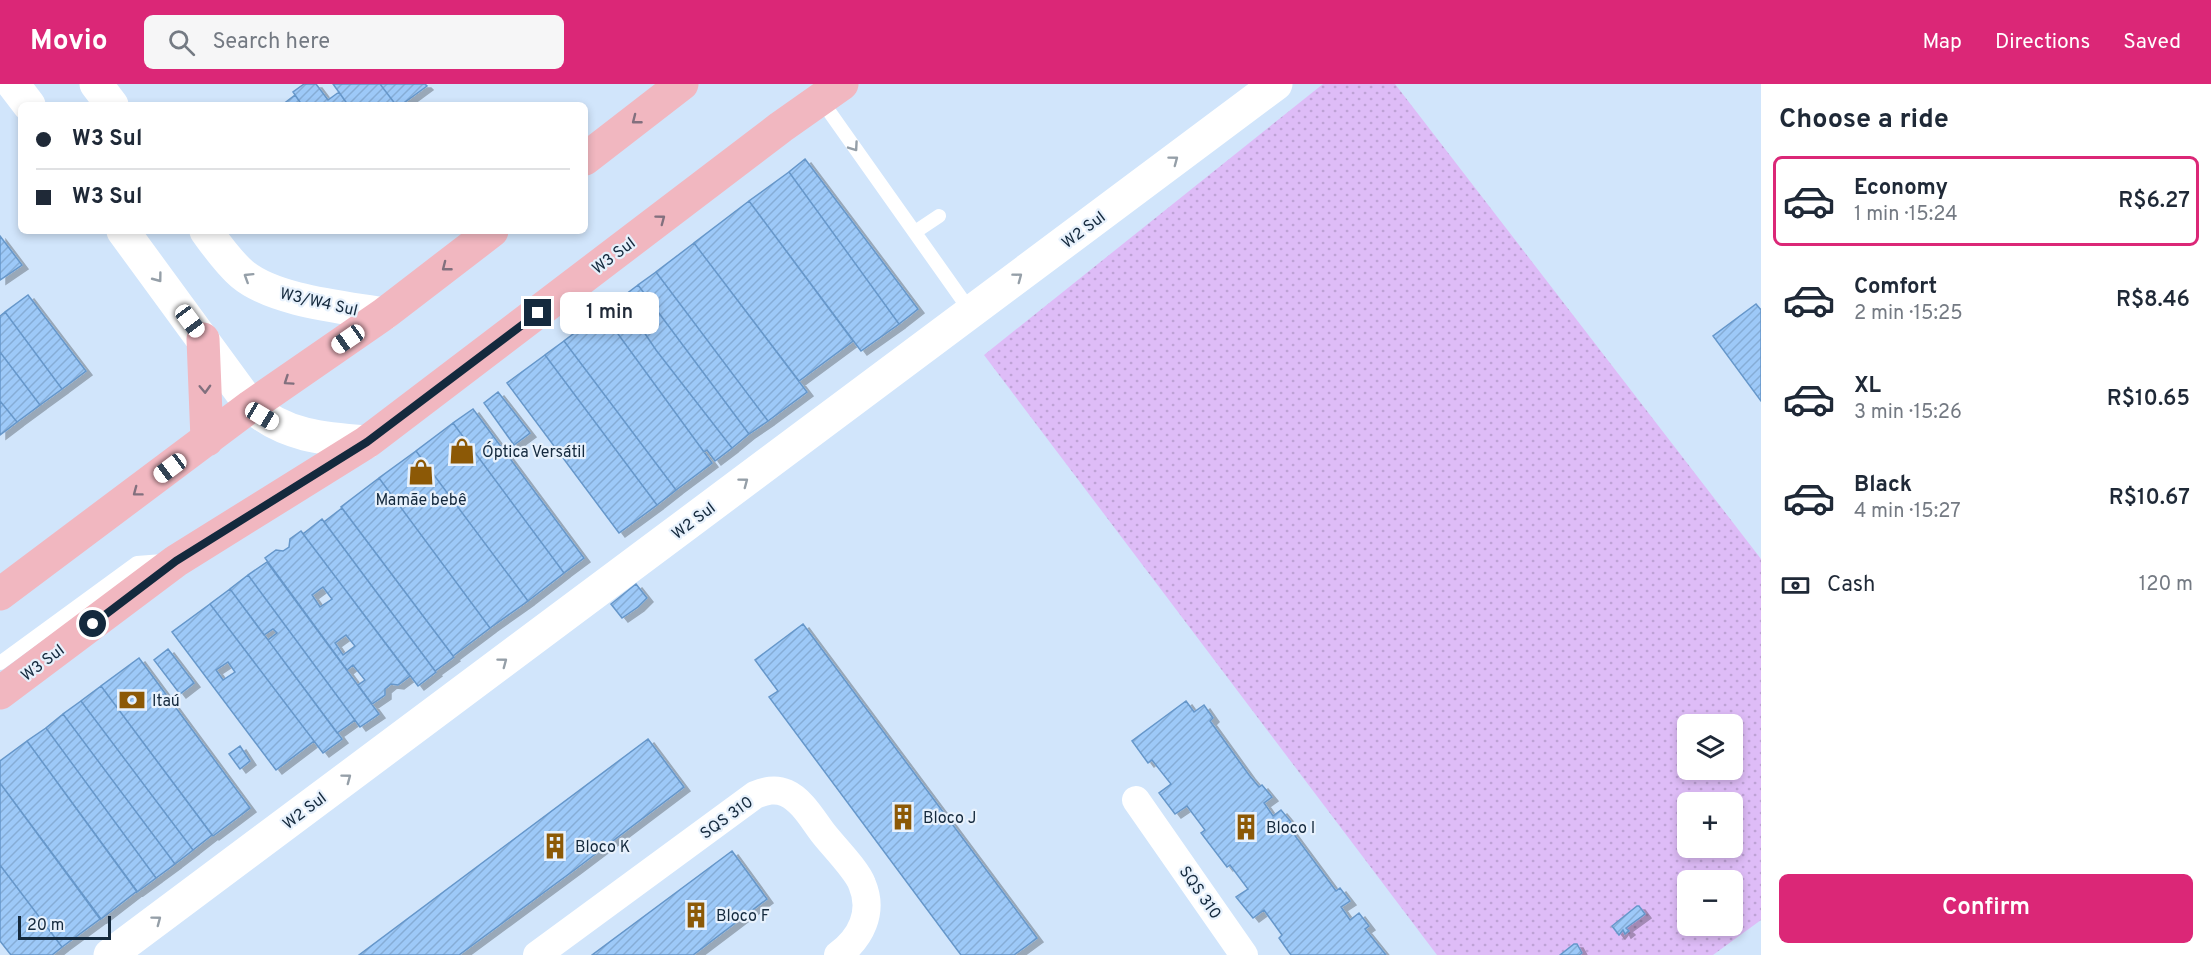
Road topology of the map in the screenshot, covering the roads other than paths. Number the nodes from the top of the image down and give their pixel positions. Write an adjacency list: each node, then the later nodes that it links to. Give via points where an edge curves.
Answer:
1 (13, 84): 6 (street)
2 (96, 84): 7 (street)
3 (682, 84): 8 (main road, one-way to 8)
4 (1276, 84): 14 (street, W2 Sul, one-way to 4)
5 (831, 92): 10 (lane, one-way to 10); 19 (main road, W3 Sul, one-way to 5)
6 (27, 102)
7 (110, 102)
8 (588, 157)
9 (939, 216): 10 (lane)
10 (915, 232): 14 (lane)
11 (125, 234): 16 (street, one-way to 16)
12 (208, 234): 15 (street, W3/W4 Sul, one-way to 12, via 284,296 243,275)
13 (488, 234): 15 (main road, one-way to 15)
14 (971, 312): 25 (street, W2 Sul, one-way to 14)
15 (384, 314): 17 (main road, one-way to 17)
16 (203, 339): 17 (street); 18 (main road, one-way to 18)
17 (251, 406): 18 (main road); 19 (street, via 289,430 332,440)
18 (207, 440): 21 (main road, one-way to 21)
19 (367, 442): 20 (main road, W3 Sul)
20 (176, 561): 22 (lane, via 136,563); 23 (main road, W3 Sul)
21 (0, 594)
22 (0, 663)
23 (0, 693)
24 (1136, 800): 28 (street, SQS 310)
25 (110, 955)
26 (537, 955): 27 (street, SQS 310, via 755,795 776,790 797,800 862,882 867,903 864,924 849,947)
27 (838, 955)
28 (1245, 955)

